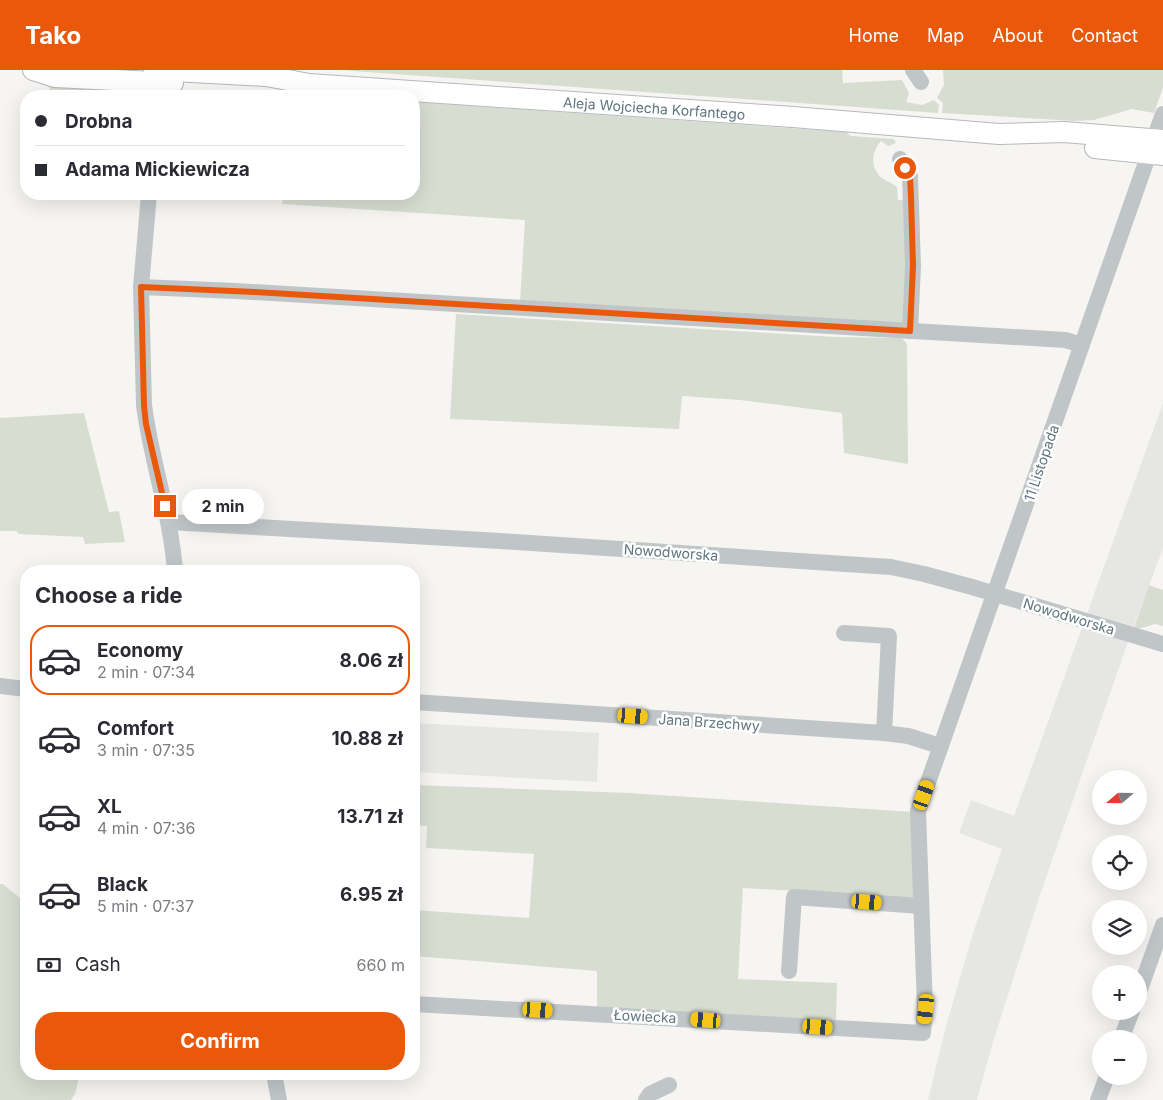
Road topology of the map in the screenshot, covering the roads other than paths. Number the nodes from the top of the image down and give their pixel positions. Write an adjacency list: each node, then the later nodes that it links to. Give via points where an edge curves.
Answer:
1 (33, 70): 2 (main road, Aleja Wojciecha Korfantego, via 55,77)
2 (159, 78): 3 (main road, Aleja Wojciecha Korfantego, via 266,76 309,84)
3 (397, 90)
4 (420, 92): 6 (main road, Aleja Wojciecha Korfantego, via 999,134 1064,132)
5 (1163, 114): 6 (street, 11 Listopada)
6 (1158, 147): 11 (street, 11 Listopada)
7 (900, 159): 10 (street, via 910,176 913,266)
8 (148, 200): 9 (street)
9 (141, 287): 10 (street); 12 (street, via 146,424)
10 (910, 331): 11 (street, via 1065,340)
11 (1082, 345): 14 (street, 11 Listopada)
12 (169, 522): 13 (street); 14 (street, Nowodworska, via 867,564 912,571)
13 (175, 565)
14 (995, 594): 16 (street, Nowodworska); 21 (street, 11 Listopada)
15 (844, 633): 20 (street, via 889,636)
16 (1163, 644)
17 (0, 686): 18 (street)
18 (20, 688)
19 (420, 702): 20 (street, Jana Brzechwy)
20 (884, 733): 21 (street, Jana Brzechwy, via 908,736)
21 (940, 746): 22 (street, 11 Listopada)
22 (918, 811): 23 (street, Łowiecka)
23 (921, 906): 26 (street, via 794,896); 27 (street, Łowiecka, via 926,1009 923,1033)
24 (1163, 925): 25 (street)
25 (1147, 970)
26 (789, 971)
27 (420, 1004)
28 (275, 1080): 31 (street)
29 (669, 1085): 32 (street, via 650,1094)
30 (1104, 1085): 33 (street)
31 (279, 1100)
32 (646, 1100)
33 (1098, 1100)

